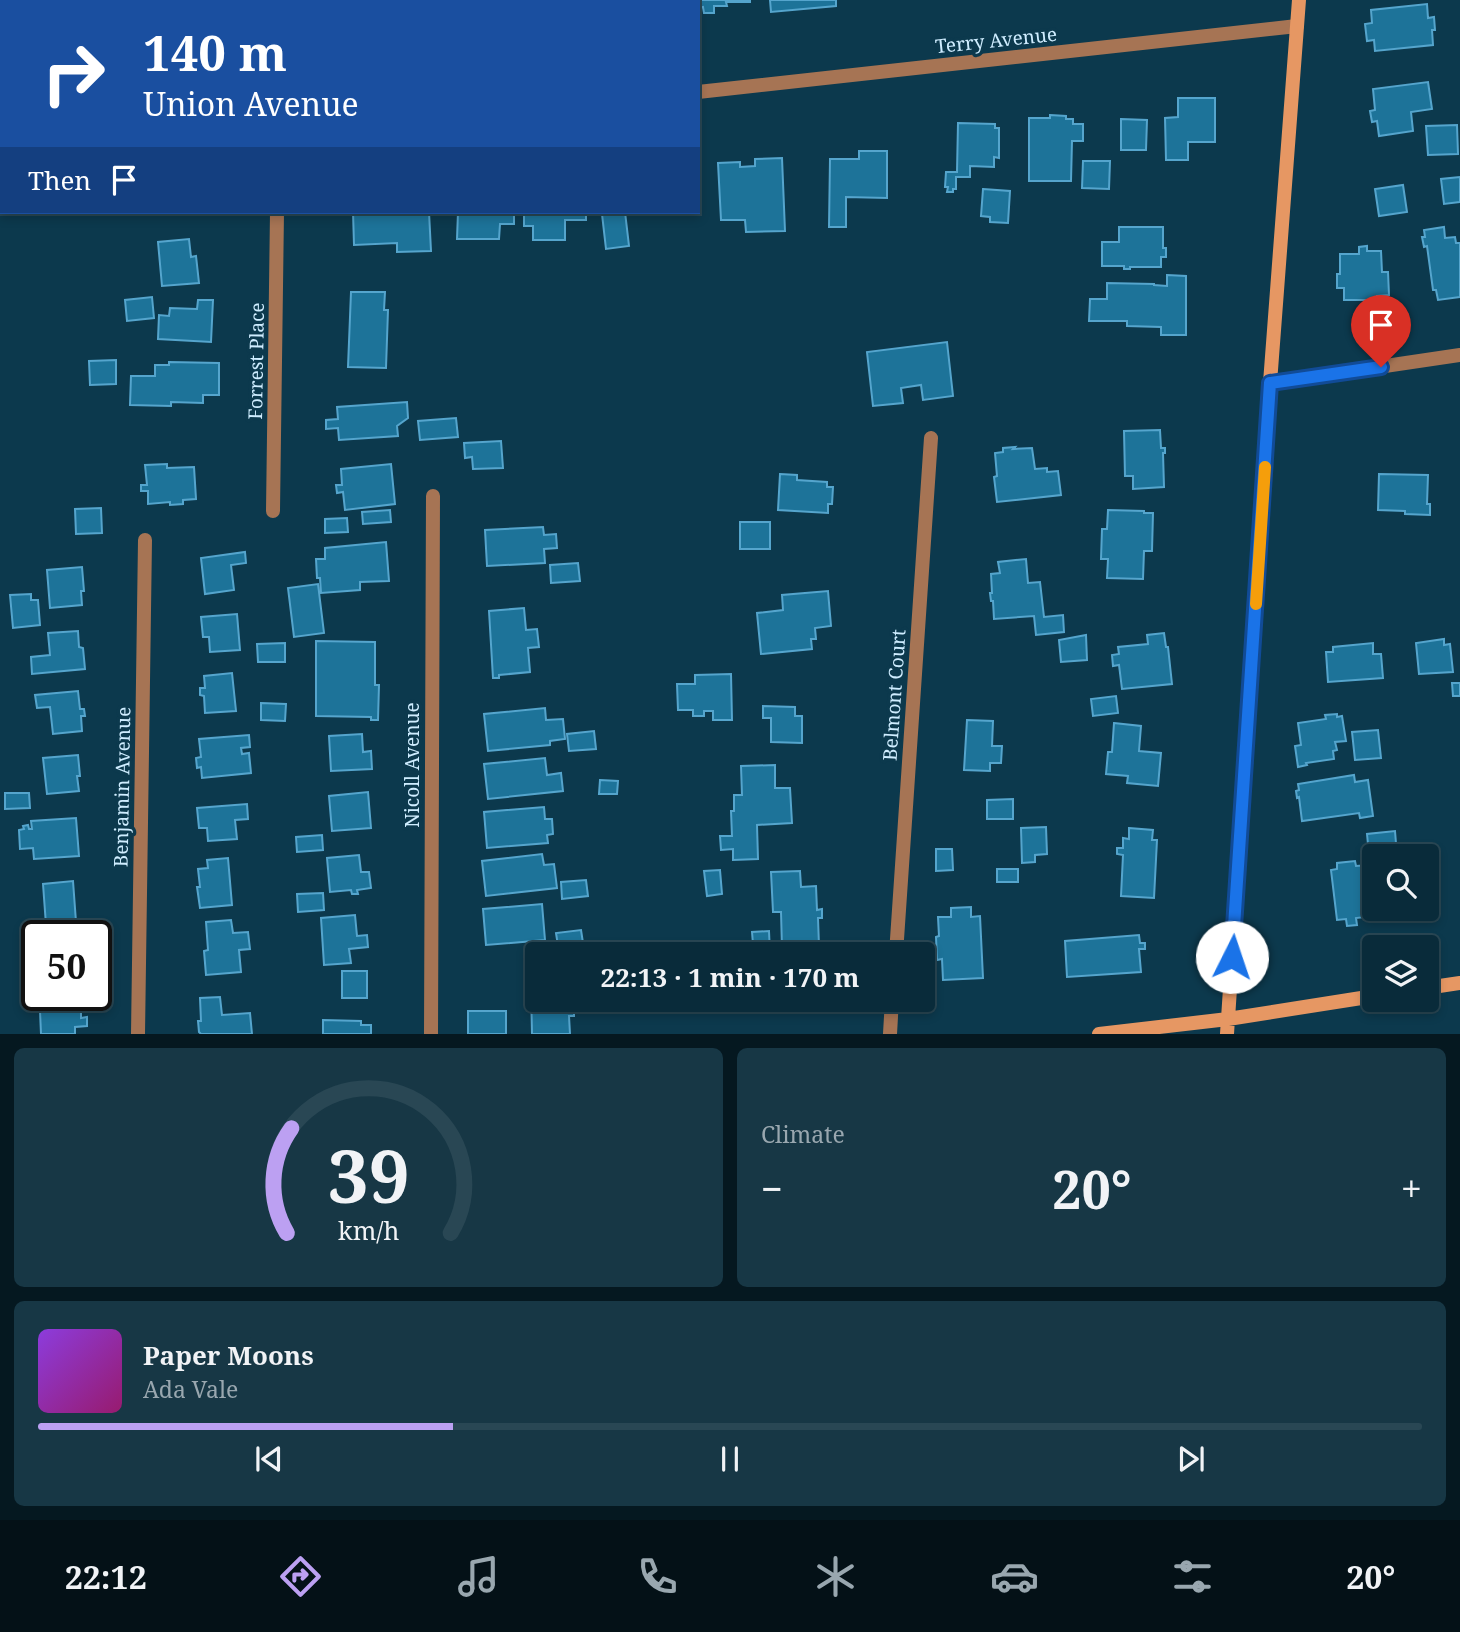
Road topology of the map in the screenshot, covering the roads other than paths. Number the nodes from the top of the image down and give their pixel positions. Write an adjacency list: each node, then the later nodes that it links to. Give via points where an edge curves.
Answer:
1 (1299, 0): 2 (main road)
2 (1297, 26): 3 (street, Terry Avenue); 6 (main road)
3 (700, 92)
4 (277, 214): 9 (street, Forrest Place)
5 (1460, 355): 6 (street)
6 (1270, 383): 16 (main road)
7 (931, 438): 11 (street, Belmont Court)
8 (433, 496): 18 (street, Nicoll Avenue)
9 (273, 511)
10 (145, 540): 17 (street, Benjamin Avenue)
11 (896, 942)
12 (1460, 982): 13 (main road)
13 (1439, 986)
14 (1362, 998): 16 (main road)
15 (891, 1012): 19 (street)
16 (1228, 1026): 20 (main road)
17 (138, 1034)
18 (431, 1034)
19 (890, 1034)
20 (1099, 1034)

